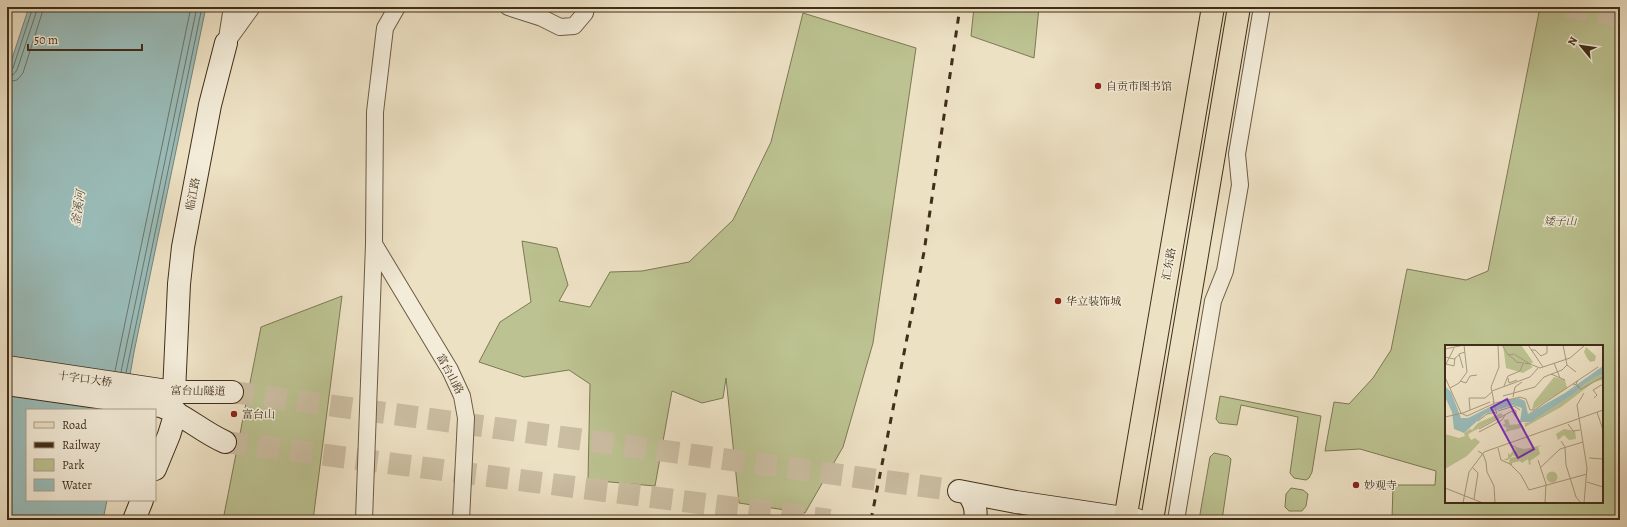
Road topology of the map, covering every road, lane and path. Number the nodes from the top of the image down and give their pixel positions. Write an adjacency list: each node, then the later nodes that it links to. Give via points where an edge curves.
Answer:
1 (232, 7): 9 (street)
2 (252, 7): 9 (street, 临江路)
3 (397, 7): 10 (street, via 385,28 375,112)
4 (508, 7): 5 (street, via 560,27 574,26 585,13)
5 (586, 7)
6 (1213, 7): 18 (main road, 汇东路)
7 (1238, 7): 23 (main road)
8 (1262, 7): 24 (street, via 1237,154 1239,193 1225,270 1213,301)
9 (226, 43): 14 (main road, 临江路, via 210,105 182,247)
10 (374, 244): 20 (street); 21 (street, 富台山路, via 450,370 462,396 466,418)
11 (7, 367): 14 (main road, 十字口大桥)
12 (7, 384): 14 (main road, 十字口大桥)
13 (232, 392): 14 (main road, 富台山隧道)
14 (169, 400): 15 (main road, 富台山隧道, via 216,438); 16 (main road, 临江路, via 169,435)
15 (225, 442)
16 (156, 467)
17 (142, 501): 19 (main road)
18 (1129, 519): 22 (main road, via 964,492 975,504)
19 (134, 520)
20 (364, 520)
21 (461, 520)
22 (975, 520)
23 (1152, 520)
24 (1176, 520)

